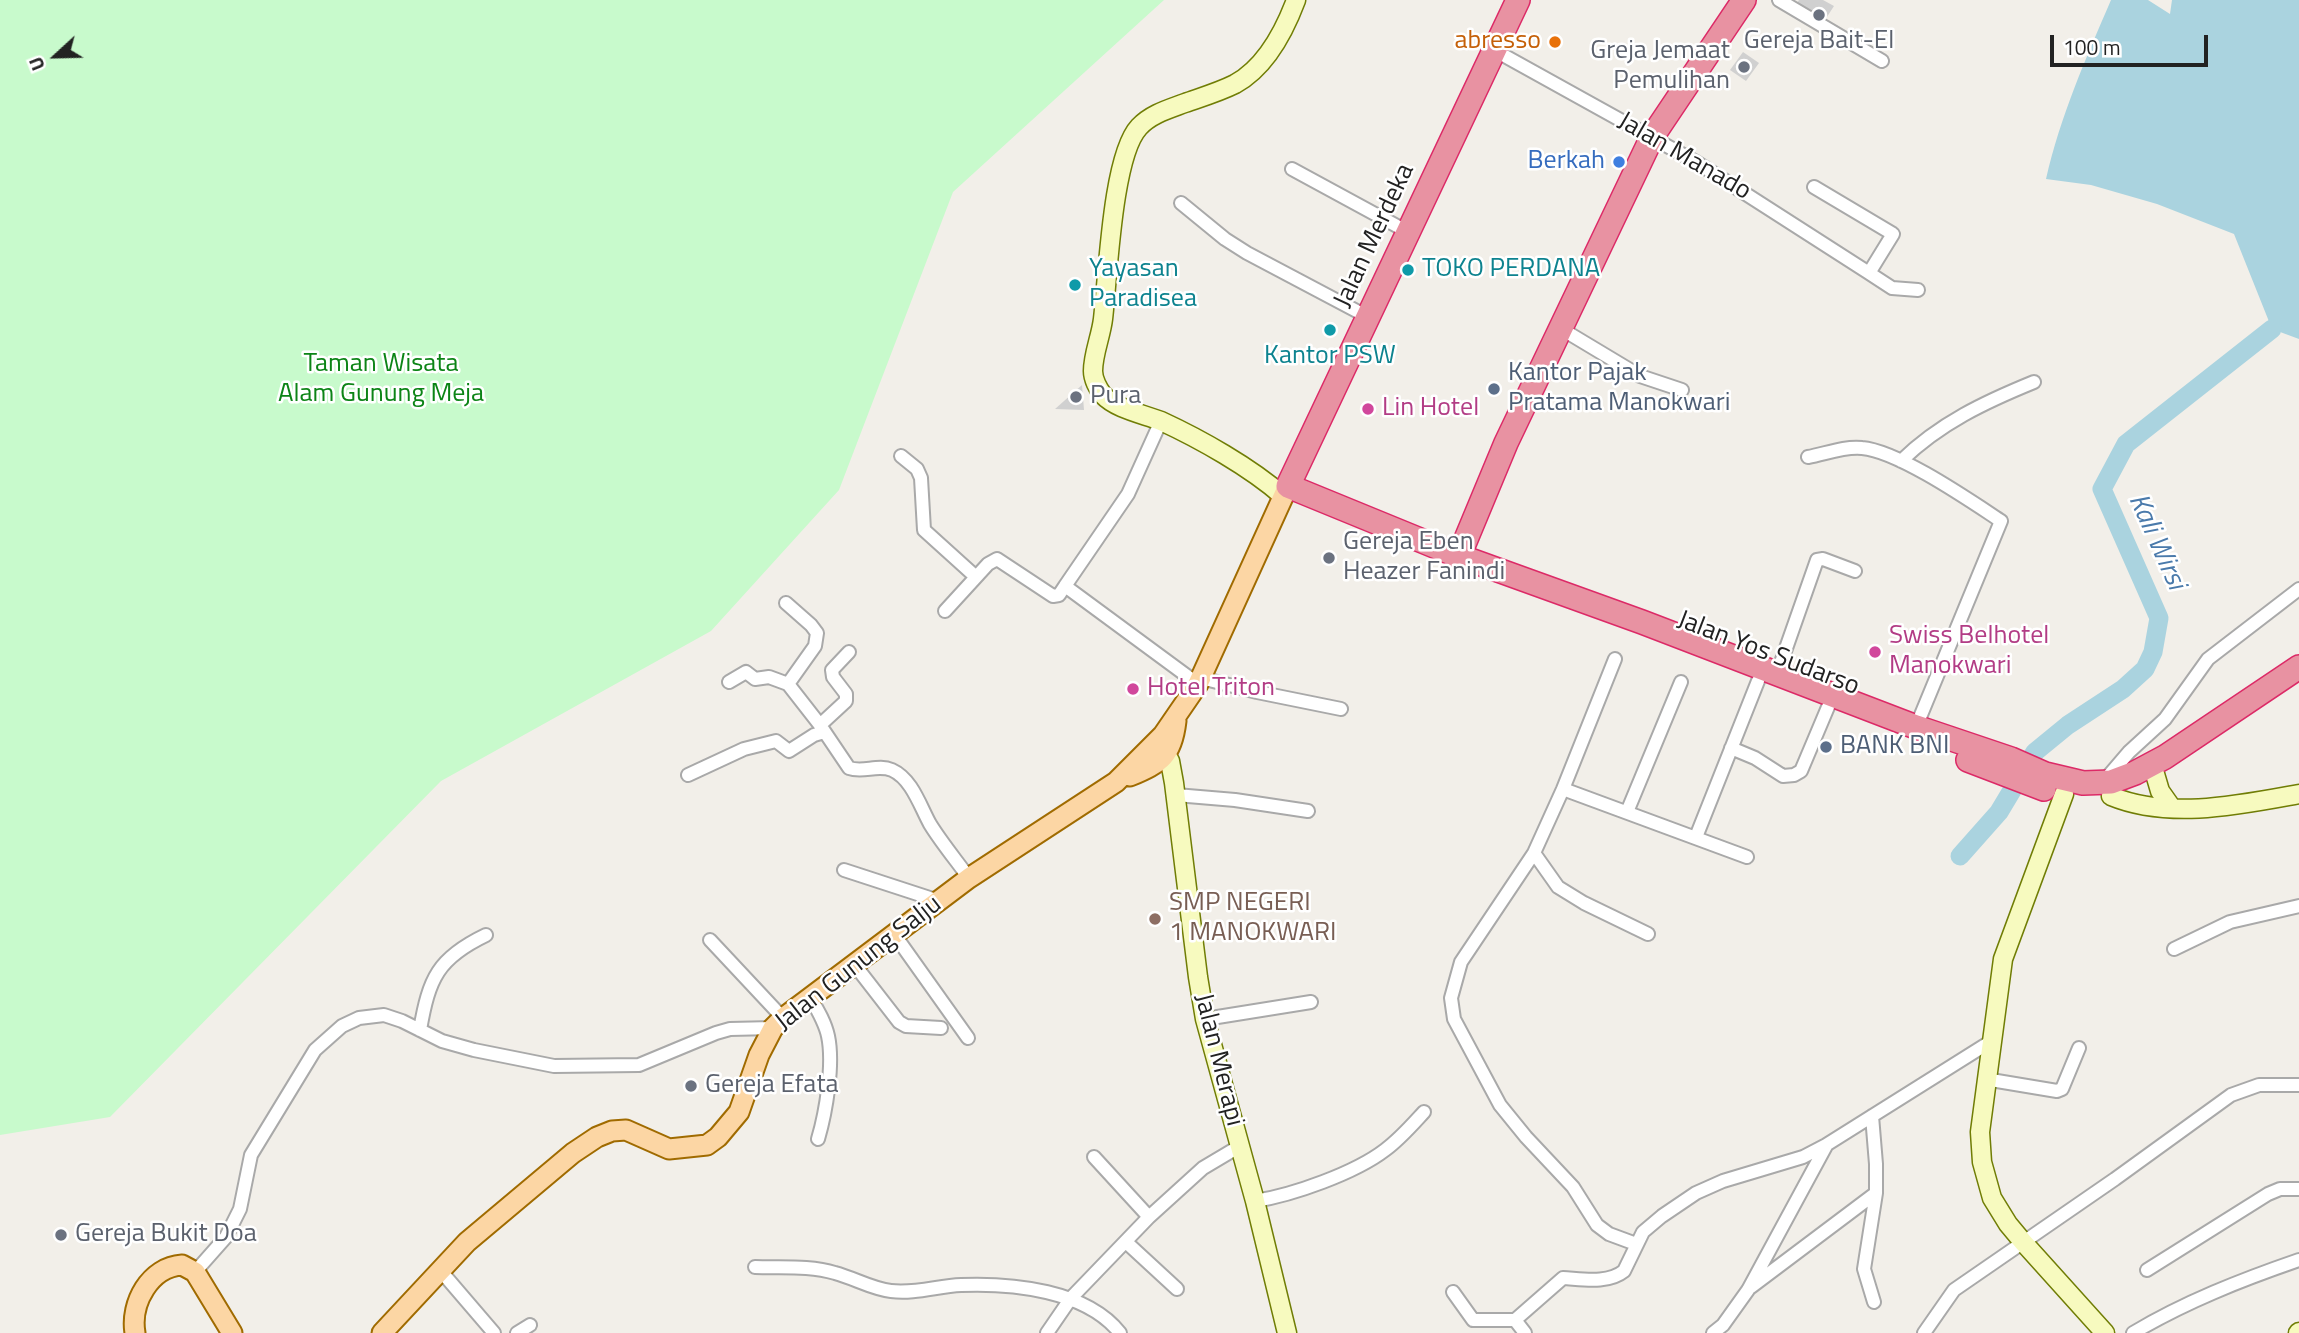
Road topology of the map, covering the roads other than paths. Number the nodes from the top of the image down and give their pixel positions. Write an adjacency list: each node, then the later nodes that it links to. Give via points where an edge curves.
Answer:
1 (1296, 0): 18 (street, via 1286,27 1250,74 1147,120 1129,144 1113,219 1093,371 1110,401)
2 (1518, 0): 5 (highway, Jalan Merdeka)
3 (1744, 0): 7 (highway)
4 (1779, 0): 6 (street)
5 (1494, 50): 7 (street, Jalan Manado); 11 (highway, Jalan Merdeka)
6 (1882, 61)
7 (1652, 137): 12 (street, Jalan Manado); 15 (highway)
8 (1292, 169): 11 (street)
9 (1814, 187): 12 (street, via 1893,234)
10 (1181, 203): 14 (street, via 1247,253)
11 (1408, 232): 14 (highway, Jalan Merdeka)
12 (1869, 273): 13 (street, Jalan Manado, via 1892,288)
13 (1917, 290)
14 (1368, 317): 22 (highway, Jalan Merdeka)
15 (1560, 327): 17 (street, via 1640,376); 23 (highway)
16 (2034, 382): 21 (street, via 1946,423)
17 (1682, 390)
18 (1161, 421): 22 (street); 26 (street, via 1128,494)
19 (901, 456): 25 (street, via 921,478 924,530)
20 (1808, 457): 21 (street, via 1864,448)
21 (1901, 461): 41 (street, via 2001,522)
22 (1285, 491): 23 (highway, Jalan Yos Sudarso); 30 (highway, Jalan Yos Sudarso, via 1454,570); 35 (main road)
23 (1459, 556): 30 (highway, Jalan Yos Sudarso)
24 (1855, 572): 34 (street, via 1817,560)
25 (976, 577): 26 (street, via 997,559 1053,596); 29 (street)
26 (1065, 586): 35 (street)
27 (2299, 589): 51 (street, via 2208,659 2165,719 2129,752)
28 (786, 603): 38 (street, via 817,633 815,646)
29 (945, 611)
30 (1671, 640): 34 (highway, Jalan Yos Sudarso)
31 (849, 652): 42 (street, via 832,670 846,701)
32 (1615, 659): 50 (street)
33 (2295, 677): 46 (highway, Jalan Yos Sudarso); 51 (highway, Jalan Yos Sudarso)
34 (1768, 678): 39 (highway, Jalan Yos Sudarso); 41 (highway, Jalan Yos Sudarso); 43 (street)
35 (1200, 681): 40 (street); 44 (main road, via 1177,717 1172,746)
36 (729, 682): 38 (street, via 746,673 755,679 769,677)
37 (1681, 682): 56 (street)
38 (788, 684): 42 (street)
39 (1828, 707): 43 (street, via 1801,771 1794,775 1783,776); 45 (highway, Jalan Yos Sudarso)
40 (1341, 709)
41 (1916, 727): 45 (highway, Jalan Yos Sudarso)
42 (822, 729): 47 (street, via 789,751 776,741 744,749); 61 (street, via 849,768 888,769 905,781)
43 (1731, 748): 57 (street)
44 (1158, 752): 49 (street, Jalan Merapi); 61 (main road, Jalan Gunung Salju)
45 (2008, 767): 48 (highway, Jalan Yos Sudarso)
46 (2155, 774): 51 (highway, Jalan Yos Sudarso, via 2139,785); 54 (street)
47 (688, 775)
48 (2042, 781): 51 (highway, Jalan Yos Sudarso, via 2083,783); 52 (highway, Jalan Yos Sudarso)
49 (1175, 789): 55 (street); 72 (street, Jalan Merapi)
50 (1563, 789): 56 (street); 58 (street)
51 (2107, 790): 52 (highway, Jalan Yos Sudarso, via 2087,797); 54 (street, via 2134,804)
52 (2064, 794): 77 (street, via 2003,959)
53 (2299, 794): 54 (street)
54 (2172, 808)
55 (1308, 811)
56 (1627, 812): 57 (street)
57 (1696, 837): 59 (street)
58 (1534, 853): 65 (street, via 1558,887); 93 (street, via 1461,962 1451,1011 1493,1094 1511,1119 1573,1186 1597,1225)
59 (1747, 857)
60 (844, 870): 62 (street)
61 (969, 878): 62 (main road, Jalan Gunung Salju)
62 (939, 901): 64 (main road, Jalan Gunung Salju)
63 (2299, 906): 68 (street, via 2230,922)
64 (894, 934): 69 (main road, Jalan Gunung Salju); 76 (street)
65 (1648, 934)
66 (486, 935): 75 (street, via 461,947 441,967 426,997)
67 (710, 940): 73 (street)
68 (2174, 949)
69 (854, 964): 70 (main road, Jalan Gunung Salju); 74 (street, via 903,1025)
70 (810, 996): 73 (main road, Jalan Gunung Salju); 83 (street, via 828,1036 829,1050)
71 (1311, 1002): 72 (street)
72 (1205, 1019): 84 (street, Jalan Merapi)
73 (778, 1023): 75 (street, via 730,1029 631,1066 531,1063 442,1041); 96 (main road, Jalan Gunung Salju, via 759,1055 739,1112 708,1145 669,1149 626,1130 597,1137 467,1242)
74 (941, 1028)
75 (420, 1030): 98 (street, via 384,1015 359,1018 342,1026 315,1050 251,1154 240,1209 226,1237)
76 (968, 1038)
77 (1990, 1042): 79 (street); 82 (street)
78 (2079, 1048): 79 (street, via 2062,1089 2057,1091)
79 (1985, 1079): 92 (street, via 1980,1132 1986,1182 1997,1207)
80 (2299, 1085): 92 (street, via 2259,1085 2231,1095)
81 (1424, 1112): 89 (street, via 1375,1157 1303,1190)
82 (1872, 1116): 85 (street); 88 (street)
83 (818, 1139)
84 (1240, 1146): 89 (street, Jalan Merapi); 90 (street, via 1203,1168)
85 (1826, 1146): 93 (street, via 1711,1185 1650,1224); 100 (street)
86 (1094, 1157): 90 (street)
87 (2299, 1189): 97 (street, via 2268,1194)
88 (1876, 1193): 100 (street); 103 (street, via 1864,1269)
89 (1255, 1201): 113 (street, Jalan Merapi)
90 (1149, 1217): 91 (street)
91 (1126, 1242): 99 (street); 102 (street)
92 (2023, 1242): 116 (street, via 1954,1290); 117 (street)
93 (1636, 1244): 104 (street, via 1620,1275 1563,1278)
94 (2299, 1261): 118 (street, via 2187,1303)
95 (755, 1267): 102 (street, via 817,1269 887,1291 961,1285 1020,1288)
96 (440, 1270): 108 (main road, Jalan Gunung Salju); 109 (street)
97 (2147, 1270)
98 (195, 1272): 106 (main road, via 175,1265 154,1276 136,1308); 107 (main road)
99 (1177, 1289)
100 (1748, 1290): 115 (street)
101 (1453, 1292): 104 (street, via 1473,1320)
102 (1071, 1298): 111 (street); 112 (street, via 1111,1321)
103 (1874, 1302)
104 (1515, 1320): 114 (street)
105 (530, 1325): 110 (street)
106 (135, 1333)
107 (233, 1333)
108 (382, 1333)
109 (494, 1333)
110 (517, 1333)
111 (1046, 1333)
112 (1120, 1333)
113 (1287, 1333)
114 (1525, 1333)
115 (1713, 1333)
116 (1924, 1333)
117 (2105, 1333)
118 (2133, 1333)

